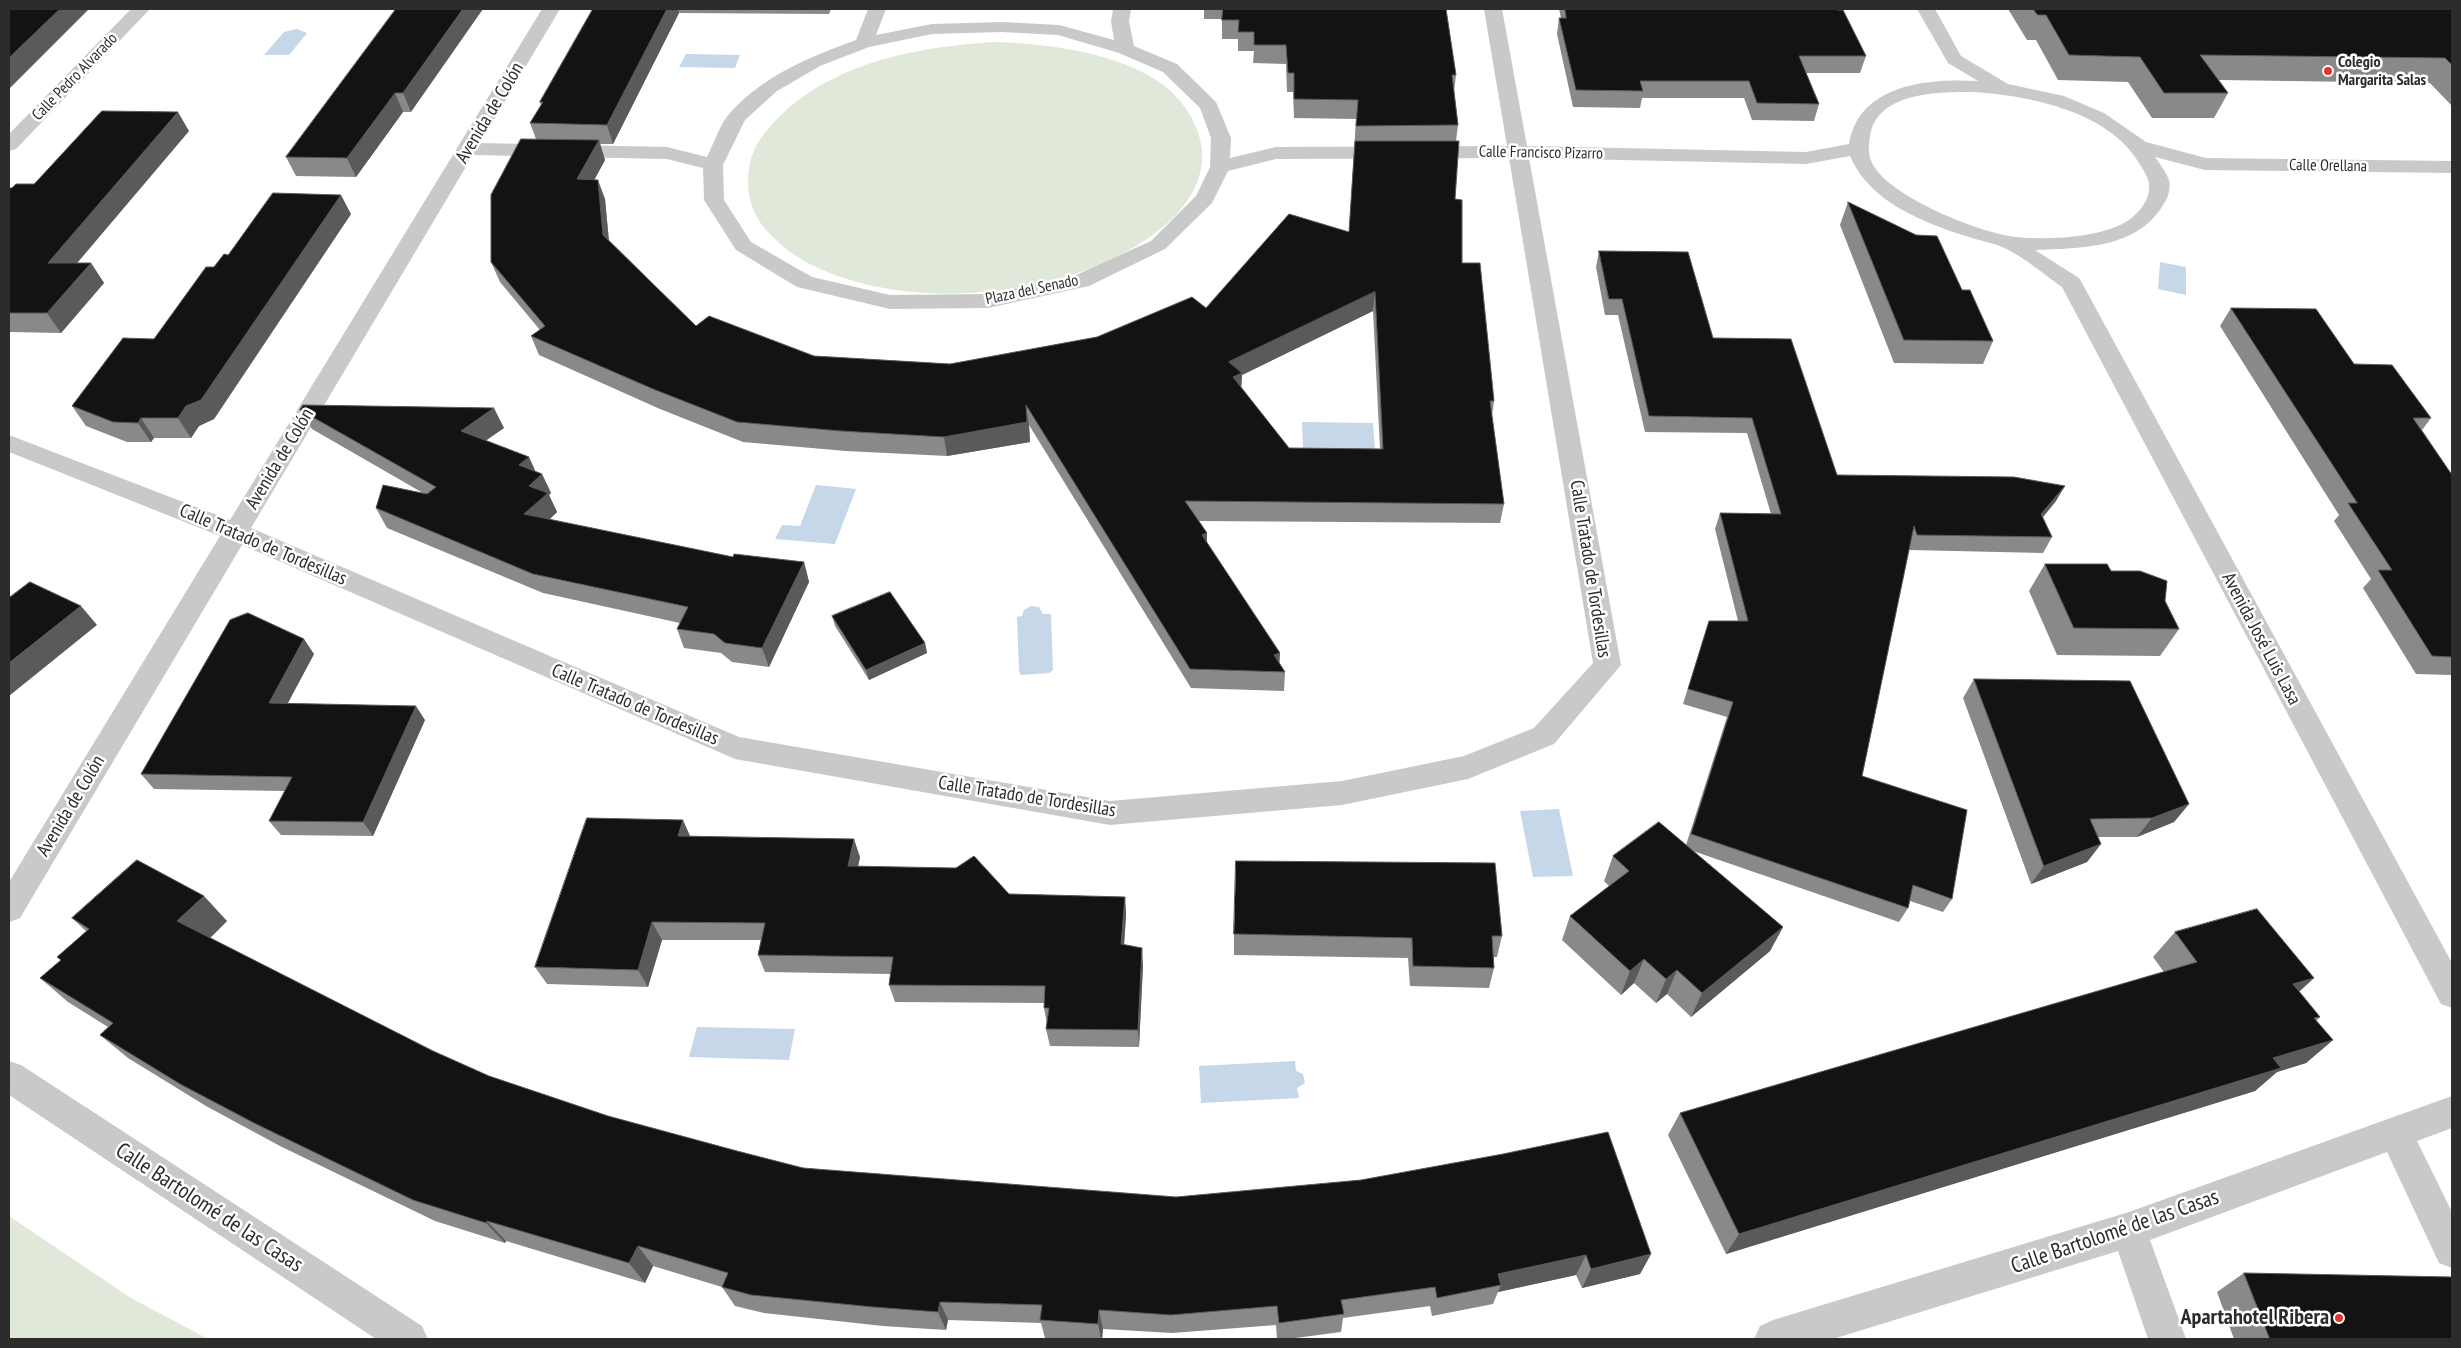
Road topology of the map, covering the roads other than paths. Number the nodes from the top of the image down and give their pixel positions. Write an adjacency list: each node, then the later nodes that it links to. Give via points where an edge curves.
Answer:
1 (141, 9): 15 (street, Calle Pedro Alvarado)
2 (552, 9): 17 (street, Avenida de Colón)
3 (878, 9): 8 (street)
4 (1493, 9): 19 (street)
5 (1926, 9): 10 (street)
6 (1121, 15): 7 (street); 9 (street)
7 (1092, 38): 8 (street, Plaza del Senado, via 1058,30 932,28); 9 (street, Plaza del Senado)
8 (864, 43): 14 (street, Plaza del Senado, via 813,62 770,87 737,117)
9 (1125, 49): 13 (street, Plaza del Senado, via 1170,68 1208,106)
10 (1954, 59): 11 (street); 12 (street)
11 (1941, 86): 12 (street); 18 (street, via 1892,97 1868,114 1857,136)
12 (2004, 89): 16 (street, via 2033,94 2098,118)
13 (1221, 138): 21 (street, Calle Francisco Pizarro); 25 (street, Plaza del Senado)
14 (726, 140): 20 (street); 24 (street, Plaza del Senado)
15 (9, 145)
16 (2139, 146): 23 (street, Calle Orellana); 28 (street)
17 (469, 149): 20 (street); 33 (street, Avenida de Colón)
18 (1855, 149): 22 (street, Calle Francisco Pizarro); 27 (street)
19 (1519, 152): 21 (street, Calle Francisco Pizarro); 22 (street, Calle Francisco Pizarro); 33 (street, Calle Tratado de Tordesillas, via 1608,665 1544,736 1468,767 1342,793 1110,813 735,748)
20 (667, 153): 24 (street)
21 (1276, 153): 25 (street, Calle Francisco Pizarro)
22 (1806, 158): 27 (street, Calle Francisco Pizarro)
23 (2205, 164): 26 (street, Calle Orellana); 28 (street, Calle Orellana)
24 (713, 165): 25 (street, Plaza del Senado, via 714,200 743,246 805,282 890,302 988,302 1081,281 1158,245 1205,199)
25 (1220, 167)
26 (2452, 167)
27 (1867, 175): 30 (street, via 1914,208 1954,227)
28 (2159, 181): 29 (street, via 2152,210 2130,229 2094,240)
29 (2074, 242): 30 (street); 31 (street)
30 (2011, 243): 31 (street, Avenida José Luis Lasa)
31 (2070, 283): 35 (street, Avenida José Luis Lasa)
32 (9, 443): 33 (street, Calle Tratado de Tordesillas)
33 (236, 532): 34 (street, Avenida de Colón)
34 (9, 909)
35 (2452, 994)
36 (9, 1076): 41 (street, Calle Bartolomé de las Casas)
37 (2452, 1112): 38 (street, Calle Bartolomé de las Casas)
38 (2395, 1133): 39 (street, Calle Bartolomé de las Casas); 40 (street)
39 (2130, 1230): 42 (street, Calle Bartolomé de las Casas); 43 (street)
40 (2452, 1250)
41 (409, 1339)
42 (1773, 1339)
43 (2167, 1339)

